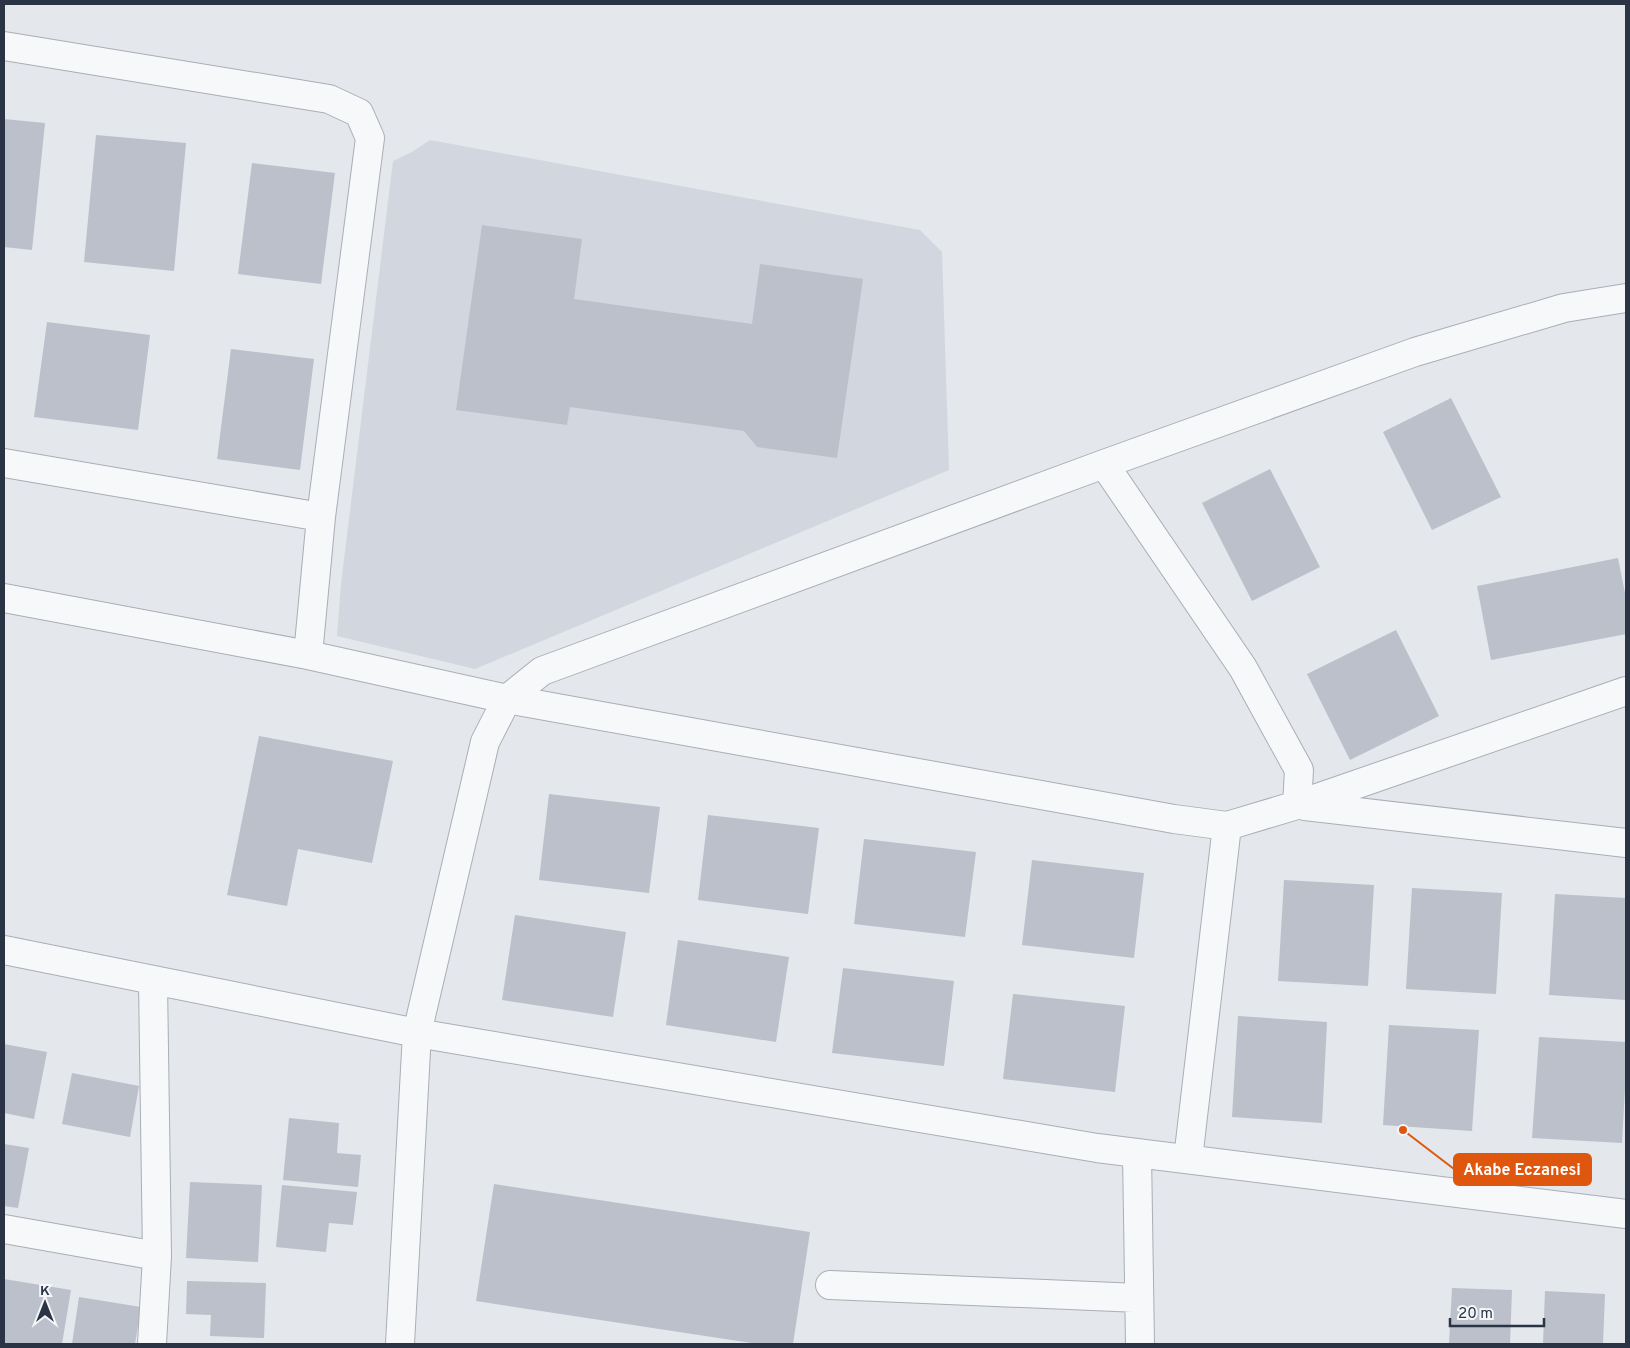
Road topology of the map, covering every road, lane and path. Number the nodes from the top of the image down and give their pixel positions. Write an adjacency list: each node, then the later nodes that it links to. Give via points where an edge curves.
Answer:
1 (4, 46): 5 (street, via 329,99 359,113 370,138)
2 (1626, 298): 4 (street, via 1564,308 1416,352)
3 (4, 463): 5 (street)
4 (1104, 464): 9 (street, via 542,671); 10 (street, via 1243,668 1299,770)
5 (321, 517): 7 (street)
6 (4, 598): 7 (street)
7 (308, 655): 9 (street)
8 (1626, 691): 10 (street)
9 (507, 699): 11 (street); 15 (street, via 485,742)
10 (1297, 806): 11 (street); 12 (street)
11 (1227, 826): 17 (street)
12 (1626, 843)
13 (4, 950): 14 (street)
14 (153, 981): 15 (street); 20 (street)
15 (418, 1033): 16 (street); 24 (street)
16 (1137, 1153): 17 (street); 22 (street)
17 (1188, 1159): 18 (street)
18 (1626, 1214)
19 (4, 1229): 20 (street)
20 (157, 1256): 23 (street)
21 (830, 1285): 22 (street)
22 (1139, 1298): 25 (street)
23 (152, 1344)
24 (400, 1344)
25 (1140, 1344)

